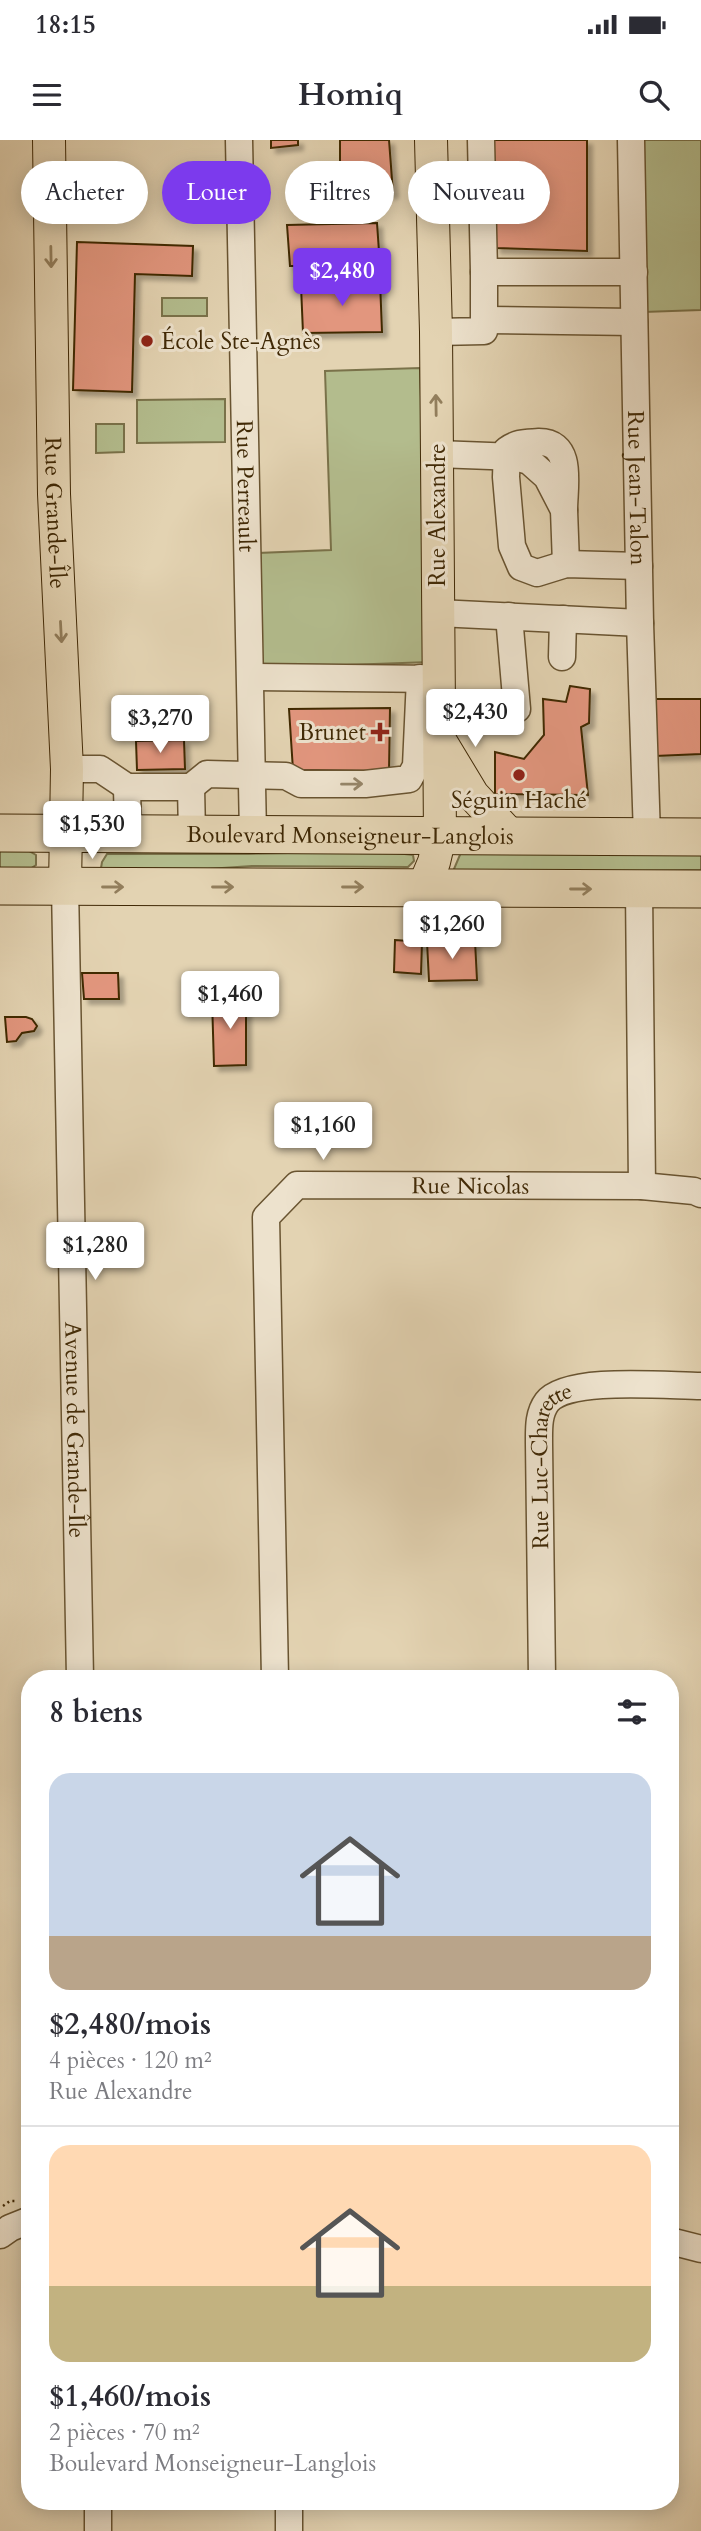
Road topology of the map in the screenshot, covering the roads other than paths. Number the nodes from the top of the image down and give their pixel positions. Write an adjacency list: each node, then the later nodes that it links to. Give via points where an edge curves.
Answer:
1 (49, 140): 24 (main road, Rue Grande-Île, one-way to 24, via 54,494)
2 (239, 140): 20 (street, Rue Perreault)
3 (432, 140): 10 (main road, Rue Alexandre)
4 (481, 140): 6 (street)
5 (631, 140): 7 (street, Rue Jean-Talon)
6 (484, 272): 7 (street); 8 (street)
7 (634, 272): 9 (street, Rue Jean-Talon)
8 (484, 320): 9 (street); 10 (street, via 484,331)
9 (635, 322): 14 (street, Rue Jean-Talon)
10 (436, 332): 11 (main road, Rue Alexandre, one-way to 10)
11 (437, 454): 12 (street); 15 (main road, Rue Alexandre)
12 (506, 456): 13 (street, via 529,461 547,478 564,510); 13 (street, via 512,546 521,567 537,573)
13 (566, 564): 14 (street)
14 (639, 566): 18 (street, Rue Jean-Talon)
15 (438, 613): 16 (street); 21 (main road, Rue Alexandre)
16 (509, 616): 17 (street); 22 (street)
17 (564, 619): 18 (street); 19 (street)
18 (640, 623): 35 (street, Rue Jean-Talon)
19 (562, 657)
20 (251, 677): 21 (street); 25 (street, Rue Perreault)
21 (429, 678): 23 (main road, Rue Alexandre); 25 (street, one-way to 21, via 286,776 301,784 409,779)
22 (517, 709)
23 (440, 742): 33 (main road, Rue Alexandre); 34 (main road, via 473,795)
24 (67, 769): 26 (street, via 100,769); 29 (main road, Rue Grande-Île)
25 (251, 774): 27 (street, via 207,774); 32 (street, Rue Perreault)
26 (127, 787): 27 (street); 30 (street)
27 (191, 787): 31 (street)
28 (0, 833): 29 (highway, Boulevard Monseigneur-Langlois)
29 (66, 833): 30 (highway, Boulevard Monseigneur-Langlois); 38 (main road, Rue Grande-Île)
30 (128, 833): 31 (highway, Boulevard Monseigneur-Langlois)
31 (192, 834): 32 (highway, Boulevard Monseigneur-Langlois)
32 (253, 835): 33 (highway, Boulevard Monseigneur-Langlois)
33 (440, 836): 34 (highway, Boulevard Monseigneur-Langlois); 39 (main road, Rue Alexandre)
34 (511, 836): 35 (highway, Boulevard Monseigneur-Langlois)
35 (647, 836): 36 (highway, Boulevard Monseigneur-Langlois)
36 (701, 836)
37 (0, 886): 38 (highway)
38 (65, 886): 39 (highway, one-way to 39); 45 (street, Avenue de Grande-Île)
39 (423, 888): 40 (highway, one-way to 40)
40 (639, 889): 41 (highway); 42 (street)
41 (701, 889)
42 (642, 1186): 43 (street, Rue Nicolas); 46 (street, Rue Nicolas, via 297,1185 266,1217)
43 (701, 1194)
44 (701, 1386): 47 (street, Rue Luc-Charette, via 587,1385 548,1400 540,1419 539,1444)
45 (80, 1670)
46 (275, 1670)
47 (542, 1670)
48 (21, 2224): 49 (street)
49 (0, 2235)
50 (679, 2243): 51 (street)
51 (701, 2249)
52 (98, 2510): 54 (street)
53 (289, 2510): 55 (street)
54 (98, 2531)
55 (289, 2531)

